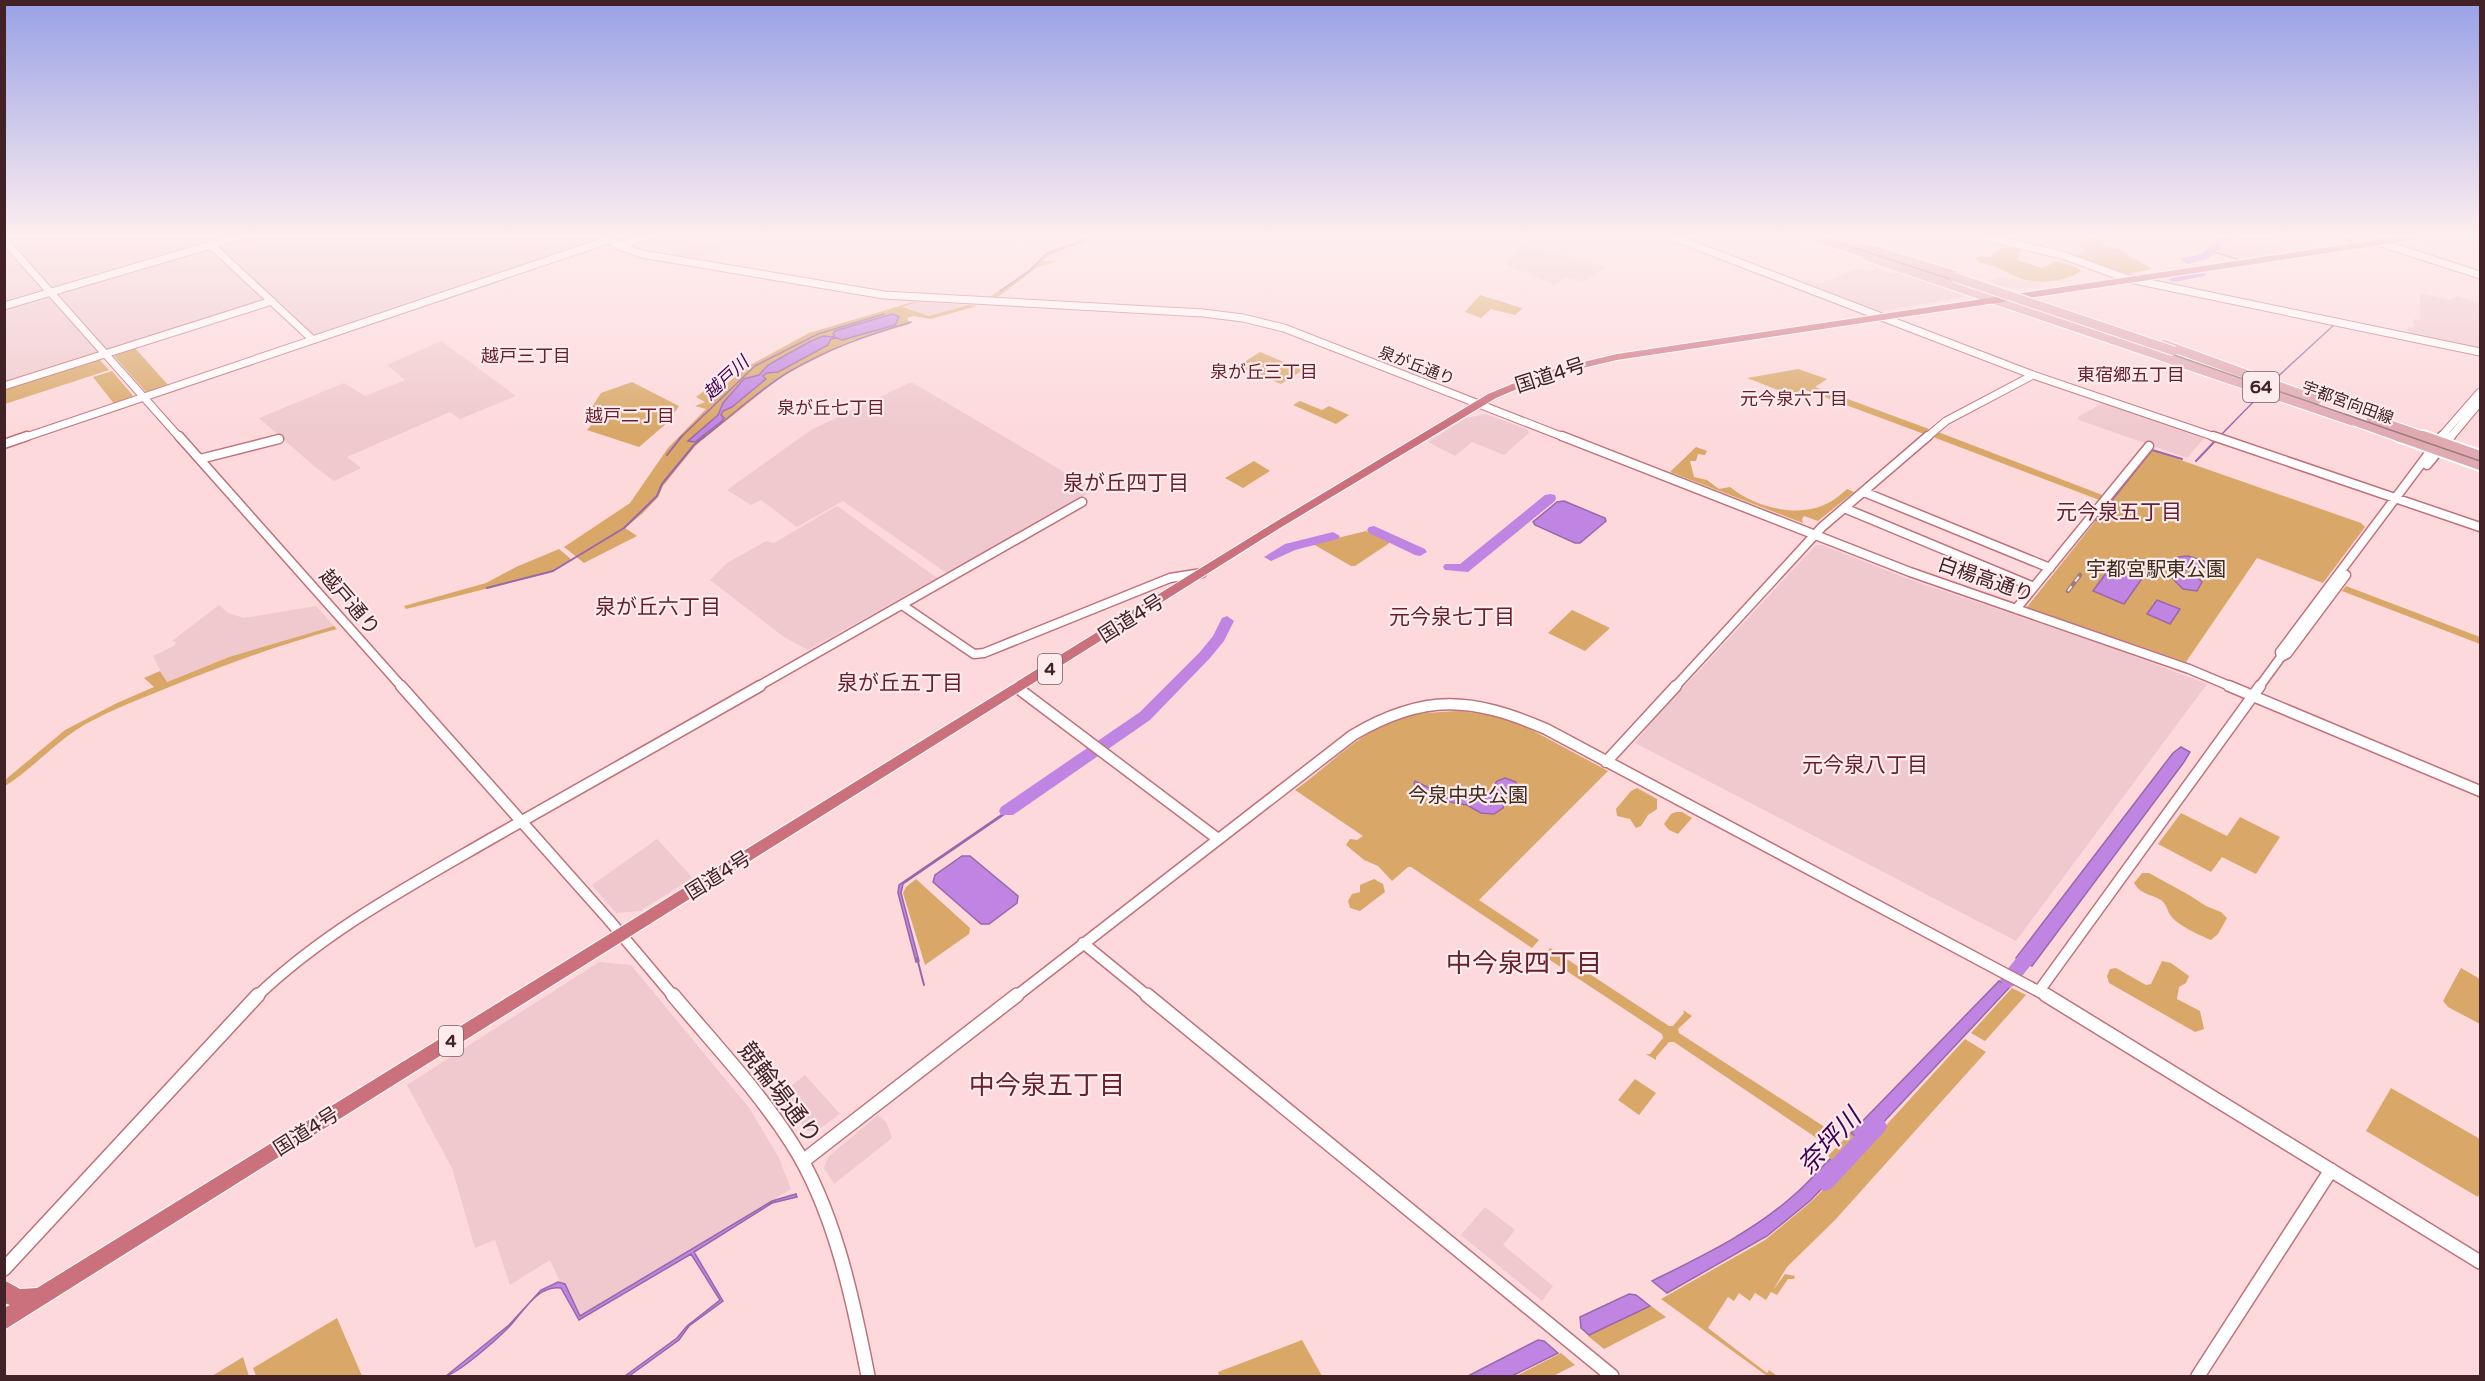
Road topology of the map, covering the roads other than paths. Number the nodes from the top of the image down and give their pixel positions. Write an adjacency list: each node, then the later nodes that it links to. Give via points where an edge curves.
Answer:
1 (23, 300): 12 (street)
2 (58, 300): 17 (street, 越戸通り)
3 (424, 300): 14 (street)
4 (981, 300): 24 (street, 泉が丘通り, via 1243,318 1299,333)
5 (1840, 300): 13 (street)
6 (1991, 300): 13 (highway, 国道4号 / 4)
7 (2004, 300): 25 (main road)
8 (2016, 300): 16 (main road, 宇都宮向田線 / 64, bridge)
9 (2034, 300): 22 (main road)
10 (2233, 300): 15 (street)
11 (272, 301): 14 (street); 17 (street)
12 (4, 306)
13 (1886, 318): 18 (street); 24 (highway, 国道4号 / 4, via 1586,363 1530,379)
14 (312, 339): 21 (street)
15 (2481, 352)
16 (2172, 353): 22 (main road, 宇都宮向田線 / 64); 25 (main road, 宇都宮向田線 / 64)
17 (106, 354): 19 (street); 21 (street, 越戸通り)
18 (2033, 375): 33 (street, via 1946,422); 34 (street)
19 (4, 387)
20 (2481, 392): 29 (street)
21 (144, 397): 27 (street); 31 (street, 越戸通り)
22 (2317, 400): 29 (main road, 宇都宮向田線 / 64)
23 (2481, 402): 29 (street)
24 (1479, 404): 38 (street, 白楊高通り); 40 (highway, 国道4号 / 4)
25 (2352, 420): 29 (main road, 宇都宮向田線 / 64)
26 (279, 439): 31 (street)
27 (4, 444)
28 (2149, 446): 39 (street)
29 (2438, 446): 30 (main road, 宇都宮向田線 / 64); 32 (main road, 宇都宮向田線 / 64); 34 (street)
30 (2481, 456)
31 (200, 459): 48 (street, 越戸通り)
32 (2481, 465)
33 (1864, 492): 36 (street); 39 (street)
34 (2399, 498): 37 (street); 45 (street)
35 (1082, 502): 42 (street)
36 (1844, 508): 38 (street); 41 (street)
37 (2481, 527)
38 (1815, 535): 43 (street, 白楊高通り); 46 (street)
39 (2050, 568): 41 (street)
40 (1202, 573): 42 (street, via 1170,579 975,654); 44 (highway, 国道4号 / 4)
41 (2034, 587): 43 (street)
42 (902, 605): 48 (street)
43 (2016, 609): 45 (street, 白楊高通り)
44 (1019, 689): 49 (street); 50 (highway, 国道4号 / 4)
45 (2253, 695): 47 (street, 白楊高通り); 52 (street)
46 (1606, 762): 49 (street, via 1509,713 1461,703 1416,706 1366,726); 52 (street)
47 (2481, 791)
48 (521, 821): 50 (street, 越戸通り); 56 (street, via 353,920 283,971)
49 (1218, 839): 51 (street)
50 (621, 935): 53 (street, 競輪場通り, via 764,1104); 58 (highway, 国道4号 / 4)
51 (1083, 943): 53 (street); 61 (street)
52 (2039, 991): 54 (street)
53 (803, 1161): 60 (street, 競輪場通り, via 834,1239 856,1314)
54 (2331, 1170): 55 (street); 62 (street)
55 (2481, 1262)
56 (4, 1269)
57 (4, 1290): 58 (highway, via 25,1300)
58 (41, 1298): 59 (highway, 国道4号 / 4)
59 (4, 1320)
60 (868, 1377)
61 (1612, 1377)
62 (2198, 1377)

